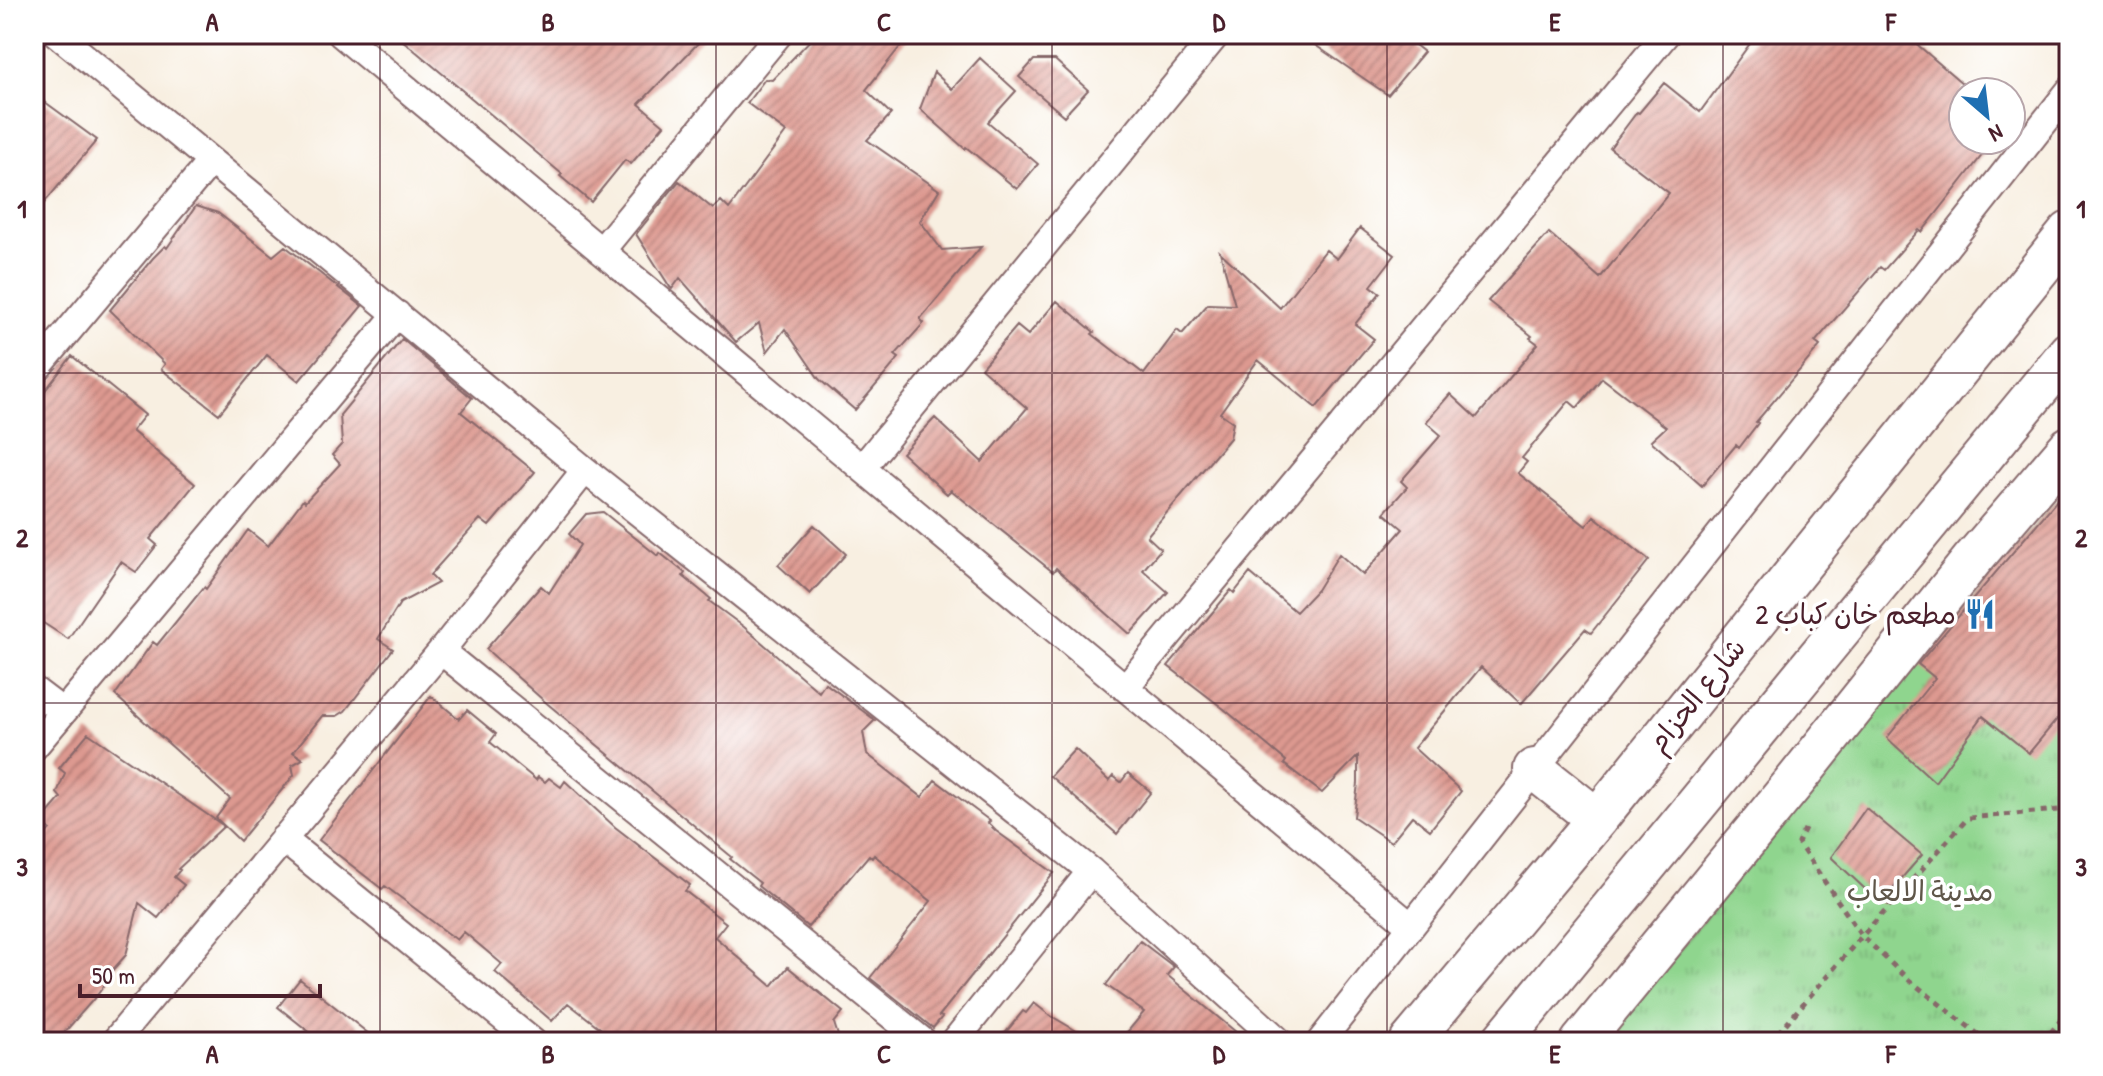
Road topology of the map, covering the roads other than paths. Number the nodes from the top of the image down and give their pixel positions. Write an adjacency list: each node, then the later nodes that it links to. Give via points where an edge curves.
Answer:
1 (57, 34): 7 (street)
2 (341, 34): 9 (street)
3 (779, 34): 9 (street)
4 (1217, 34): 14 (street)
5 (1666, 34): 17 (street)
6 (2069, 91): 21 (street)
7 (211, 161): 10 (street); 12 (street)
8 (2069, 232): 24 (main road, شارع الحزام)
9 (601, 251): 14 (street)
10 (397, 314): 15 (street); 19 (street)
11 (2069, 352): 23 (main road)
12 (34, 372)
13 (2069, 447): 22 (main road)
14 (862, 468): 17 (street)
15 (585, 470): 16 (street); 26 (street)
16 (441, 651): 25 (street); 30 (street)
17 (1125, 688): 27 (street)
18 (34, 690): 19 (street)
19 (63, 712): 20 (street)
20 (34, 747)
21 (1534, 769): 24 (main road); 27 (street)
22 (1796, 780): 23 (main road); 36 (main road)
23 (1712, 788): 35 (main road)
24 (1597, 819): 34 (main road, شارع الحزام)
25 (283, 839): 28 (street); 29 (street)
26 (1091, 871): 31 (street); 32 (street)
27 (1411, 926): 33 (street)
28 (116, 1041)
29 (533, 1042)
30 (924, 1042)
31 (954, 1042)
32 (1280, 1042)
33 (1320, 1042)
34 (1410, 1042)
35 (1501, 1042)
36 (1581, 1042)

